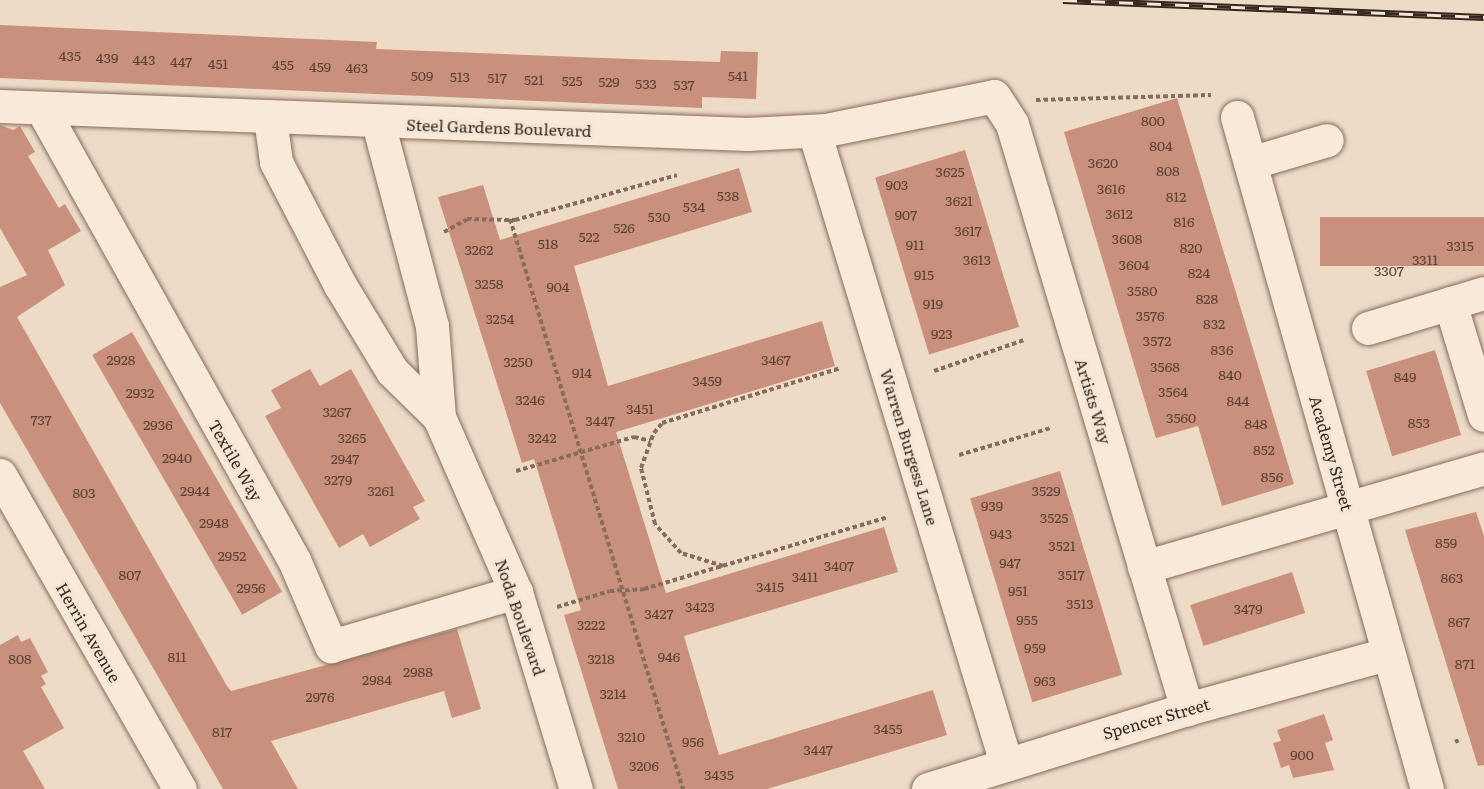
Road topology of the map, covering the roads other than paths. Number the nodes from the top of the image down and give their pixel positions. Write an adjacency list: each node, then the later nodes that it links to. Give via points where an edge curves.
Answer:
1 (999, 101): 7 (street, Steel Gardens Boulevard); 18 (street, Artists Way)
2 (0, 106): 3 (street, Steel Gardens Boulevard)
3 (42, 109): 5 (street, Steel Gardens Boulevard); 19 (street, Textile Way, via 294,560 331,646)
4 (1237, 117): 9 (street, Academy Street)
5 (270, 118): 6 (street, Steel Gardens Boulevard); 14 (street, Noda Boulevard, via 276,162 340,285 392,371)
6 (378, 123): 7 (street, Steel Gardens Boulevard, via 747,134); 14 (street, Noda Boulevard, via 432,326)
7 (814, 131): 22 (street, Warren Burgess Lane)
8 (1327, 141): 9 (street)
9 (1250, 163): 17 (street, Academy Street)
10 (1484, 293): 11 (street)
11 (1450, 303): 12 (street); 13 (street)
12 (1368, 328)
13 (1484, 415)
14 (439, 417): 19 (street, Noda Boulevard)
15 (1484, 468): 17 (street)
16 (0, 475): 23 (street, Herrin Avenue)
17 (1348, 510): 18 (street); 20 (street, Academy Street)
18 (1144, 567): 21 (street, Artists Way)
19 (516, 592): 24 (street, Noda Boulevard)
20 (1386, 654): 21 (street, Spencer Street); 26 (street, Academy Street)
21 (1187, 709): 22 (street, Spencer Street)
22 (1006, 763): 25 (street, Spencer Street)
23 (180, 789)
24 (576, 789)
25 (928, 789)
26 (1427, 789)

